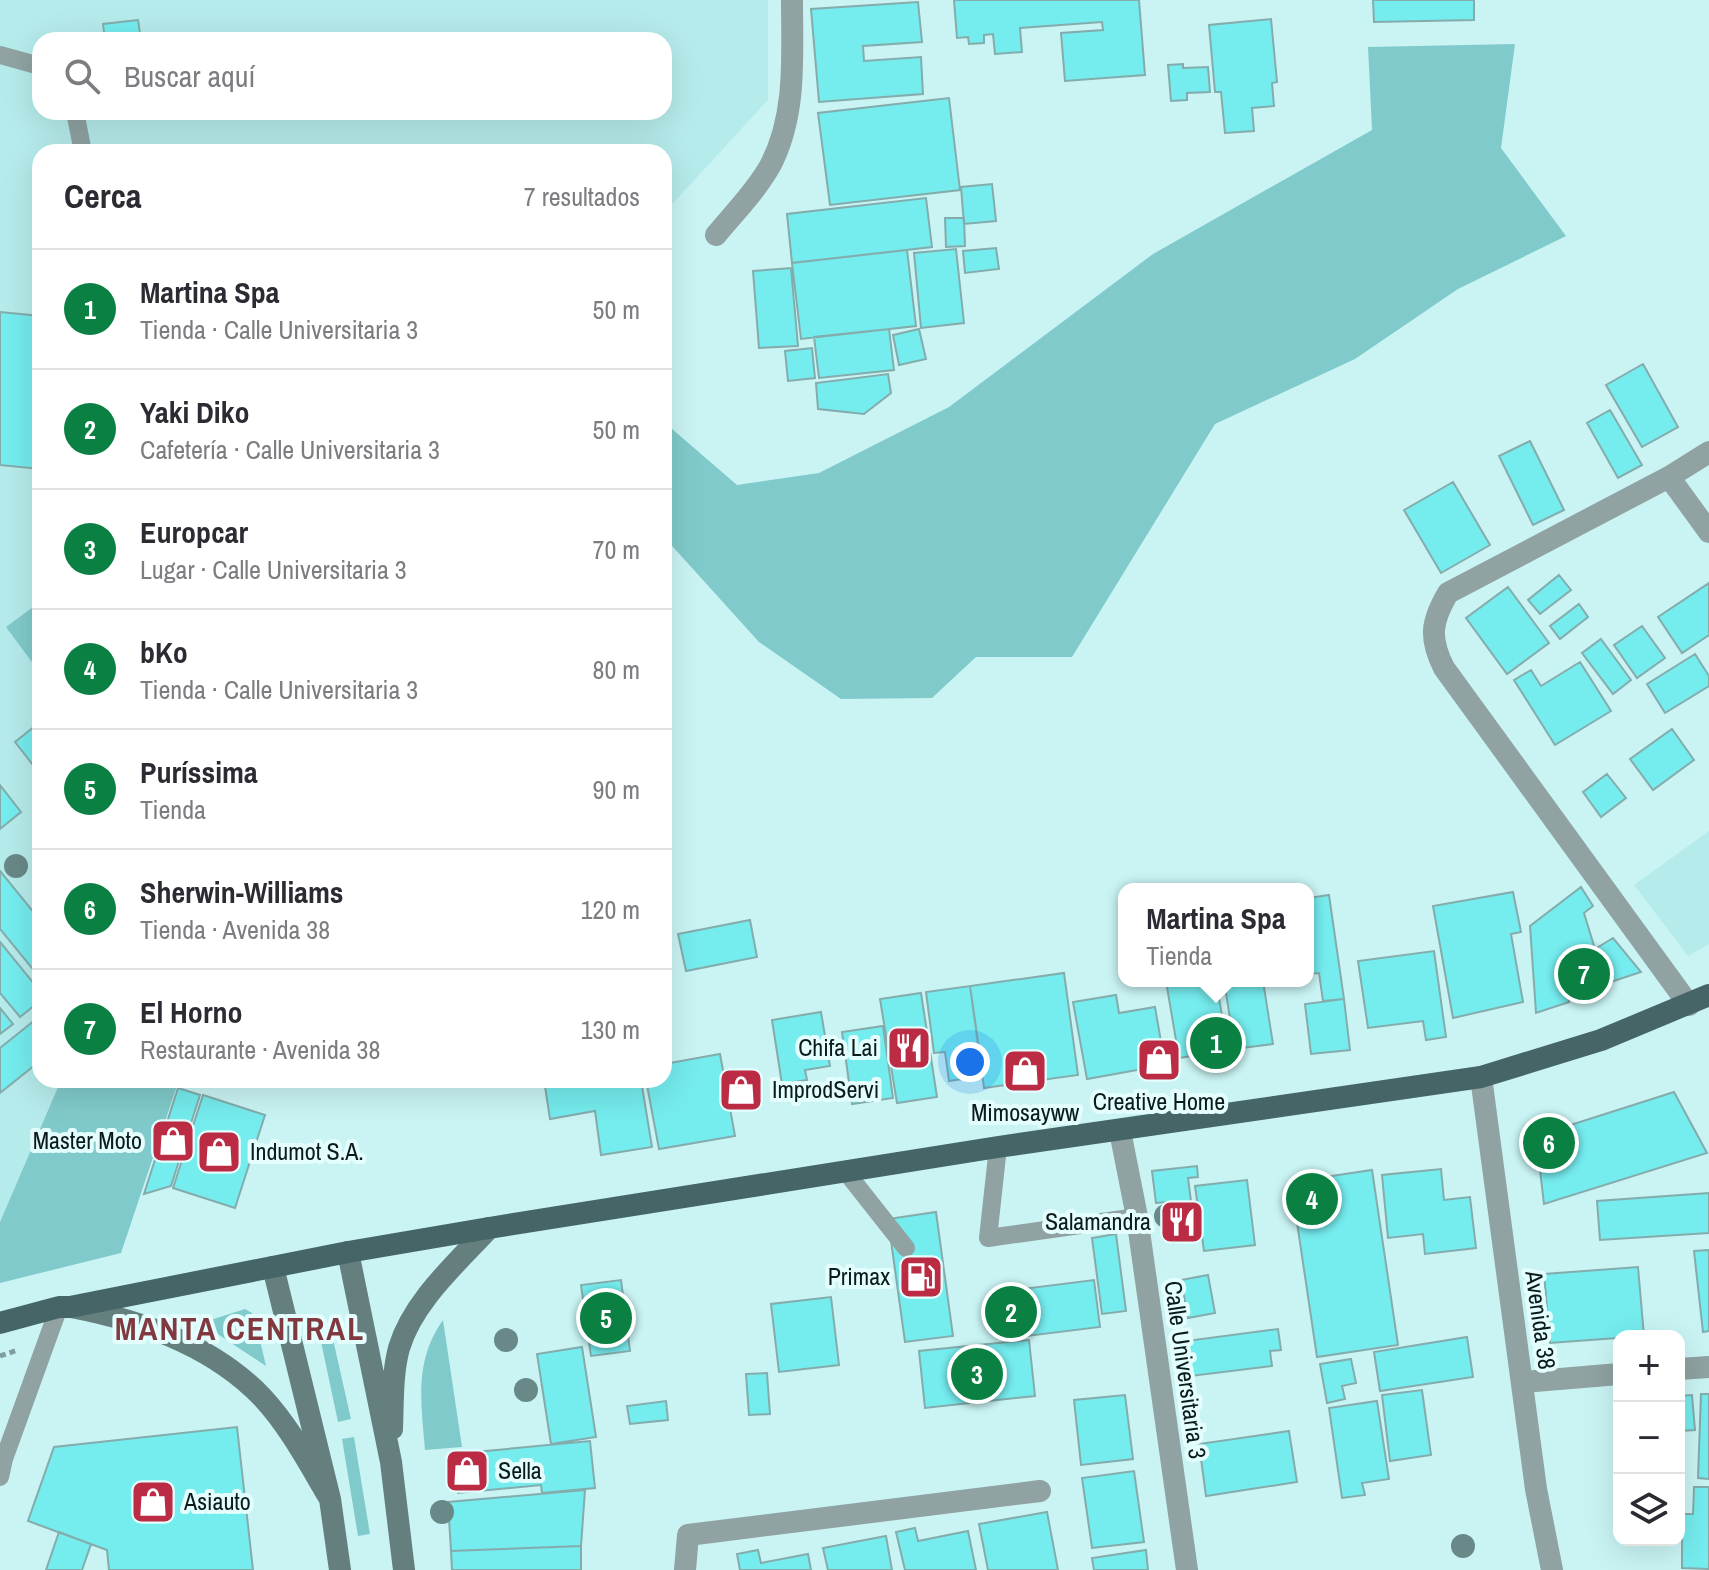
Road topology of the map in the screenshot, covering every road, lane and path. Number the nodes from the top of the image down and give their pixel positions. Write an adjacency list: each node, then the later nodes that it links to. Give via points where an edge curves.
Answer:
1 (792, 0): 6 (street, via 785,132 769,167)
2 (0, 55): 3 (lane)
3 (32, 64)
4 (77, 120): 5 (lane)
5 (81, 144)
6 (716, 235)
7 (1709, 452): 8 (street)
8 (1669, 477): 9 (street); 10 (street, via 1448,593 1433,635 1444,668)
9 (1709, 532)
10 (1699, 1000): 11 (main road, via 1601,1040)
11 (1481, 1077): 12 (main road); 27 (street, Avenida 38)
12 (1120, 1131): 13 (main road); 15 (street, Calle Universitaria 3)
13 (998, 1147): 14 (main road); 15 (lane, via 988,1238)
14 (846, 1172): 16 (main road); 17 (lane)
15 (1137, 1217): 35 (street, Calle Universitaria 3)
16 (489, 1228): 18 (main road); 28 (main road, via 435,1288 400,1347)
17 (906, 1248)
18 (348, 1252): 19 (main road); 28 (main road)
19 (273, 1267): 20 (main road); 31 (main road)
20 (64, 1307): 21 (main road); 22 (lane); 31 (main road, via 113,1315 191,1346 227,1367 290,1432)
21 (0, 1323)
22 (48, 1341): 23 (path); 29 (lane)
23 (0, 1356)
24 (1709, 1367): 25 (street)
25 (1685, 1369)
26 (1613, 1374): 27 (street)
27 (1523, 1382): 36 (street, Avenida 38)
28 (391, 1462): 33 (main road)
29 (0, 1477)
30 (1040, 1491): 34 (street, via 688,1535)
31 (330, 1499): 32 (main road)
32 (340, 1570)
33 (404, 1570)
34 (685, 1570)
35 (1187, 1570)
36 (1552, 1570)

